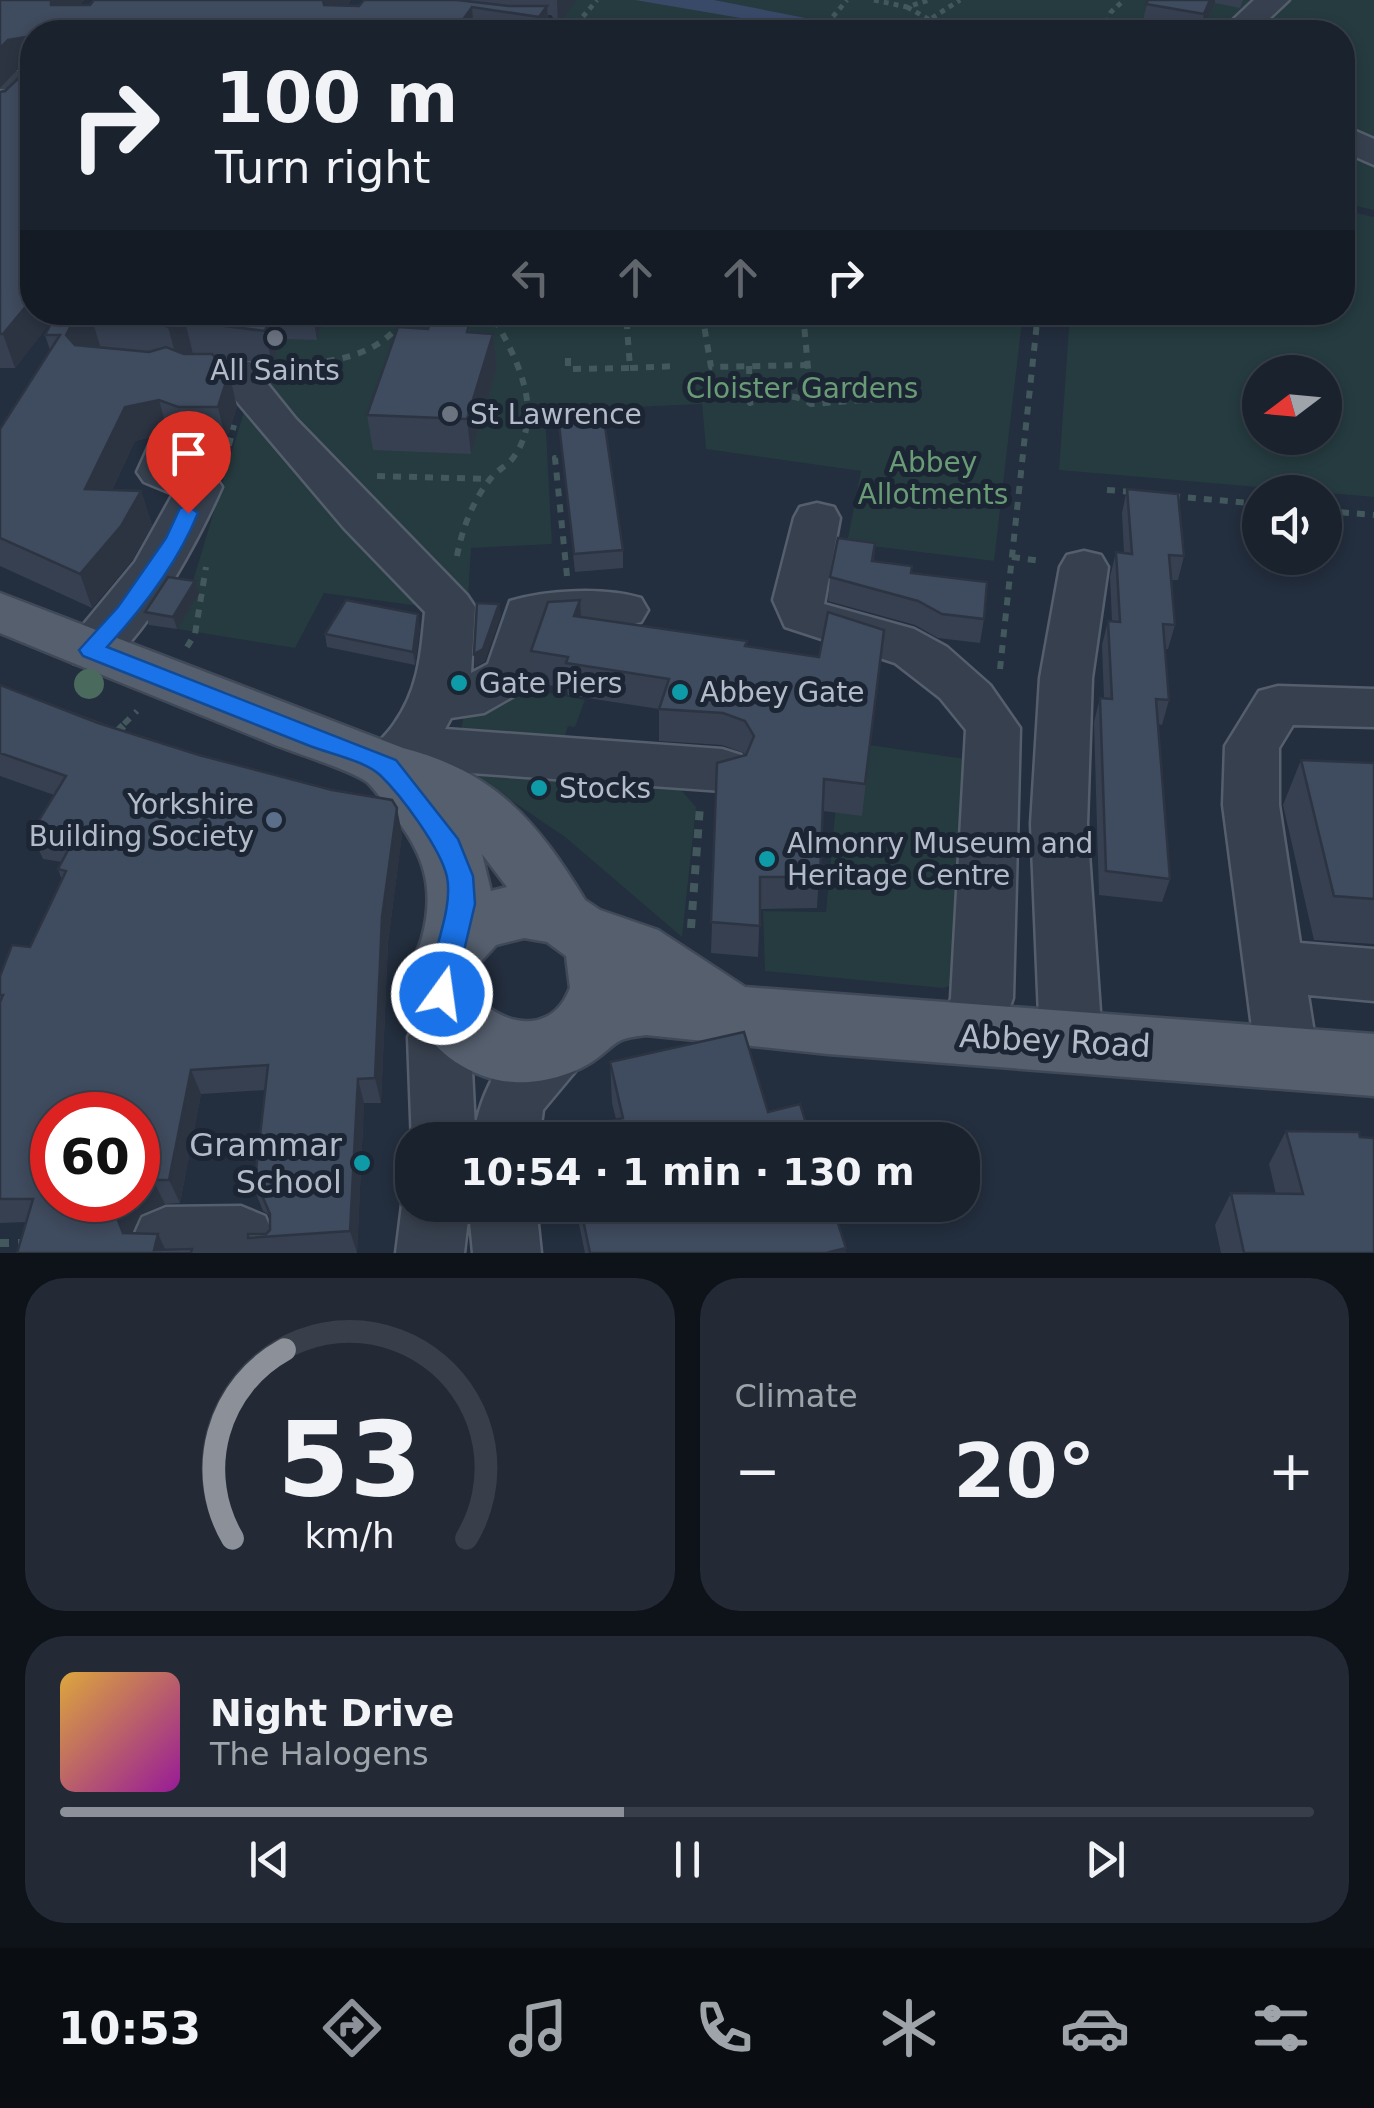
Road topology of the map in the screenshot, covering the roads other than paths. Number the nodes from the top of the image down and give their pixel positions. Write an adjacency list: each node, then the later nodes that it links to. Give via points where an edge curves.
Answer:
1 (1272, 0): 2 (street)
2 (1250, 20)
3 (20, 82): 4 (street)
4 (0, 112)
5 (214, 371): 13 (street, via 246,389 450,606 445,673)
6 (167, 452): 11 (street, via 160,472 198,487 176,540)
7 (817, 518): 22 (street, via 798,600 803,615 884,637 932,663 984,714 982,998)
8 (1084, 567): 23 (street, via 1066,678 1059,824)
9 (623, 610): 13 (street, via 528,613 510,675)
10 (0, 612): 11 (main road)
11 (91, 650): 13 (main road)
12 (1374, 708): 17 (street, via 1278,706 1252,746 1278,780 1251,805)
13 (412, 735): 14 (street, via 456,752); 15 (main road, via 441,783 482,813); 16 (main road, via 460,876)
14 (722, 770)
15 (575, 925): 16 (main road, via 524,911 505,914 472,926); 19 (main road, Abbey Road, via 636,950); 21 (main road, via 606,967 606,987 600,1006)
16 (453, 948): 20 (main road, via 442,994)
17 (1274, 966): 18 (street); 24 (street)
18 (1374, 975)
19 (736, 1017): 21 (main road, Abbey Road, via 646,1006 614,1010); 22 (main road, Abbey Road)
20 (456, 1026): 21 (main road, via 472,1040 516,1052); 26 (street, via 439,1037)
21 (574, 1033): 27 (street, via 512,1099)
22 (971, 1037): 23 (main road, Abbey Road)
23 (1071, 1040): 24 (main road, Abbey Road)
24 (1287, 1058): 25 (main road, Abbey Road)
25 (1374, 1065)
26 (442, 1122)
27 (509, 1122)
28 (434, 1222): 32 (street)
29 (504, 1222): 33 (street)
30 (166, 1240): 31 (street, via 241,1239)
31 (241, 1253)
32 (430, 1253)
33 (507, 1253)

